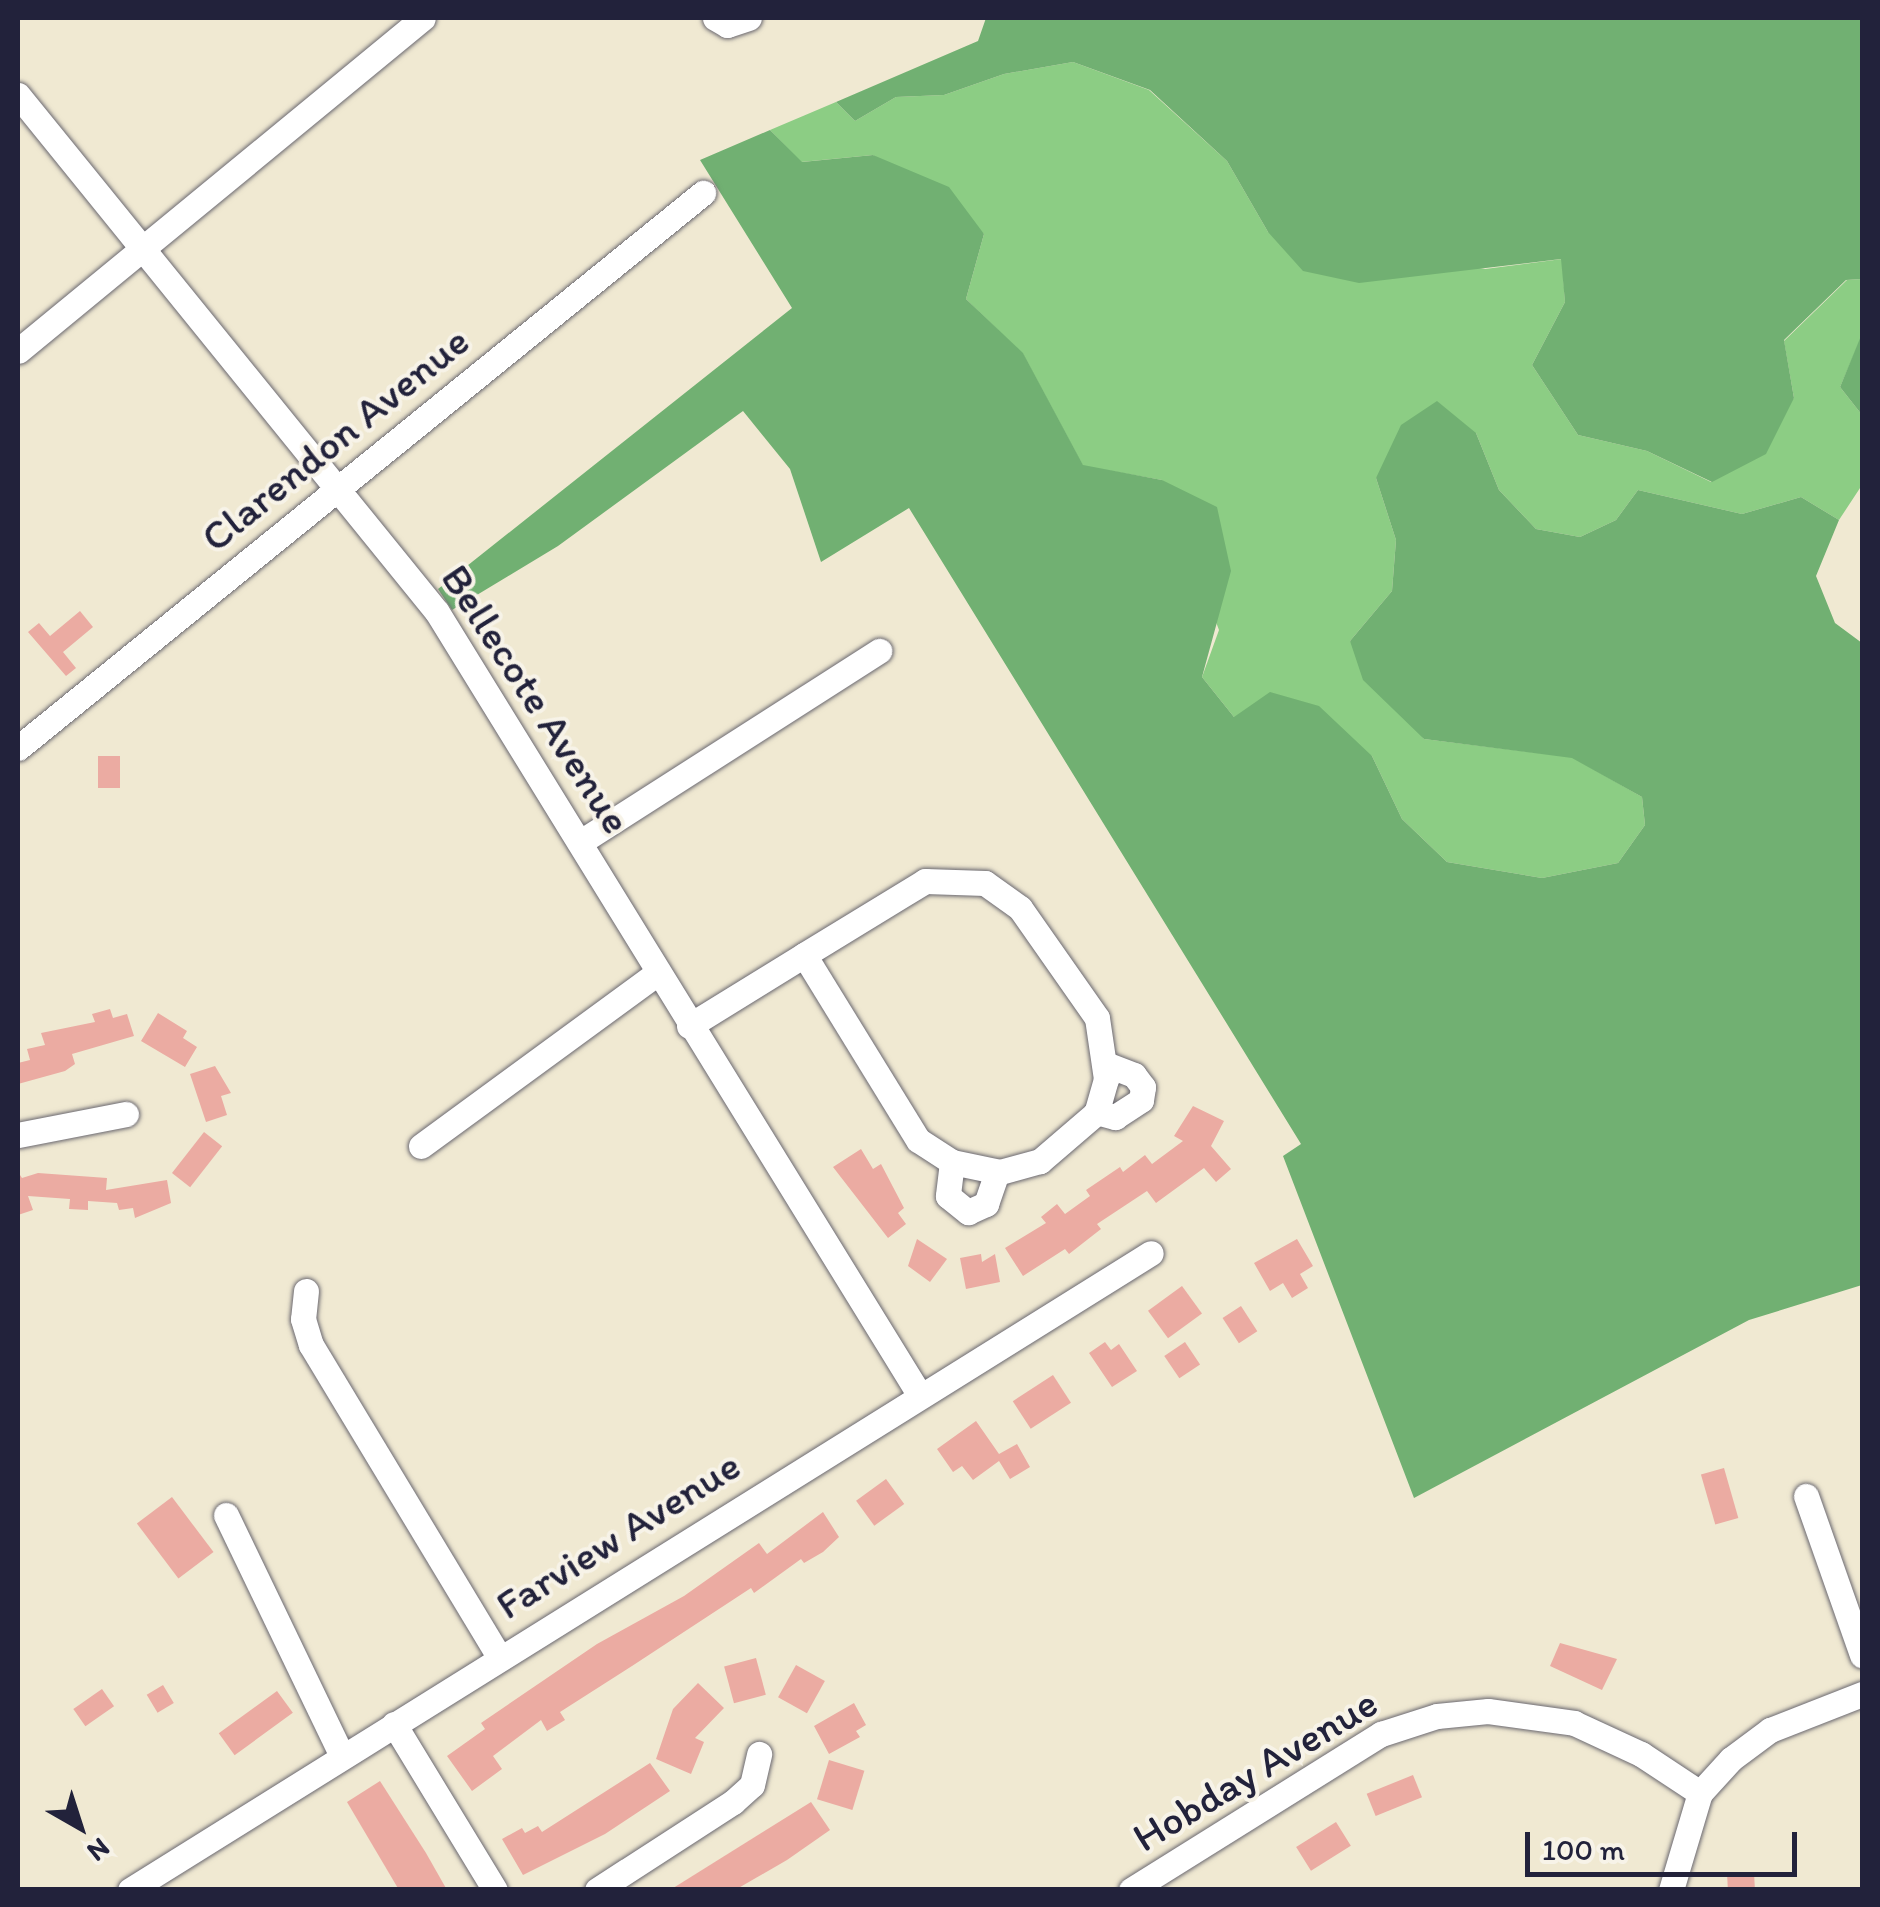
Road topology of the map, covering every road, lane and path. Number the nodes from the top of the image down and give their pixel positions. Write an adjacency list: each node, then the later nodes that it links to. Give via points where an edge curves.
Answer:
1 (422, 18): 6 (street)
2 (715, 18): 3 (street, via 727,24)
3 (750, 18)
4 (18, 94): 6 (street, Bellecote Avenue)
5 (703, 193): 8 (street, Clarendon Avenue)
6 (144, 248): 7 (street); 8 (street, Bellecote Avenue)
7 (18, 350)
8 (340, 486): 10 (street, Clarendon Avenue); 11 (street, Bellecote Avenue, via 437,612)
9 (879, 652): 11 (street)
10 (18, 748)
11 (582, 842): 13 (street, Bellecote Avenue)
12 (804, 956): 14 (street); 15 (street, via 925,881 985,883 1020,908 1052,948 1097,1018); 20 (street, via 918,1140)
13 (657, 973): 14 (street, Bellecote Avenue); 19 (street)
14 (689, 1026): 24 (street, Bellecote Avenue)
15 (1106, 1064): 16 (street); 16 (street, via 1134,1074 1143,1087 1141,1100 1115,1117)
16 (1096, 1112): 21 (street, via 1086,1128 1040,1161)
17 (126, 1114): 18 (street)
18 (18, 1135)
19 (421, 1146)
20 (952, 1162): 21 (street); 21 (street, via 948,1196 968,1212 986,1204)
21 (996, 1172)
22 (1152, 1253): 24 (street, Farview Avenue)
23 (306, 1291): 28 (street, via 303,1318 311,1345)
24 (919, 1394): 28 (street, Farview Avenue)
25 (1806, 1496): 27 (street)
26 (226, 1515): 32 (street)
27 (1862, 1655)
28 (499, 1657): 30 (street, Farview Avenue)
29 (1862, 1694): 33 (street, via 1770,1730)
30 (394, 1724): 32 (street, Farview Avenue); 35 (street)
31 (759, 1754): 36 (street, via 752,1785 733,1802)
32 (342, 1756): 34 (street, Farview Avenue)
33 (1700, 1793): 37 (street, Hobday Avenue, via 1641,1754 1574,1723 1488,1711 1437,1716 1381,1734); 38 (street)
34 (130, 1890)
35 (495, 1890)
36 (597, 1890)
37 (1131, 1890)
38 (1672, 1890)

